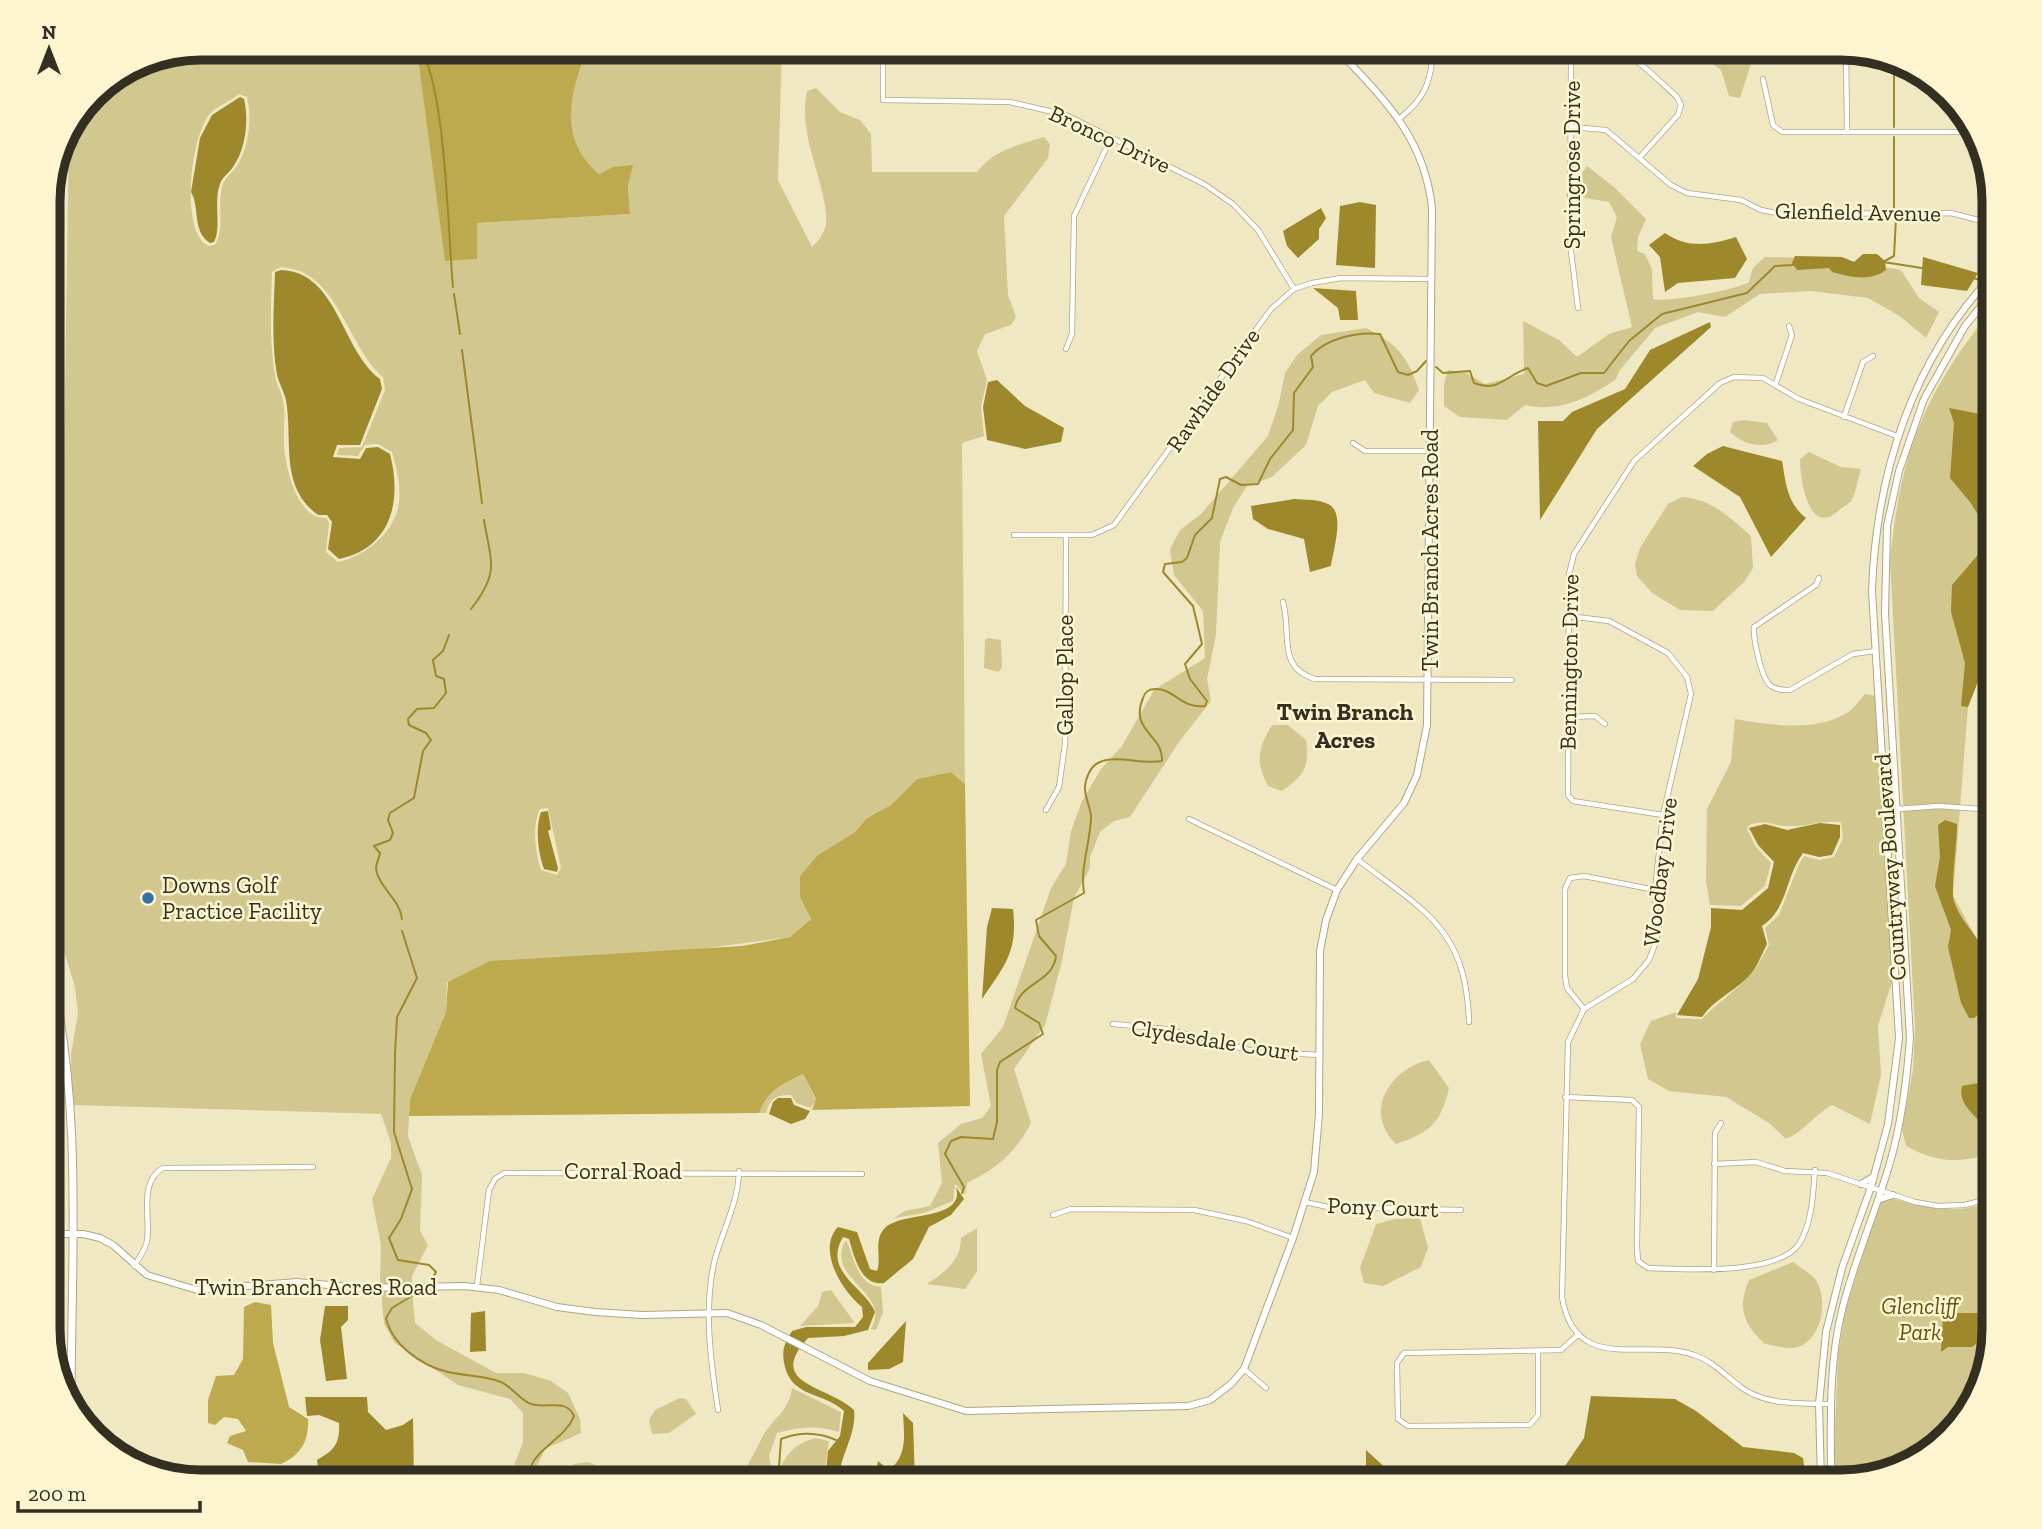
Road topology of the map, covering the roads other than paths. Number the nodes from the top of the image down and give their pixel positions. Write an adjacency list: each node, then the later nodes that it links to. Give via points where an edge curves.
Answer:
1 (883, 60): 12 (street, Bronco Drive, via 883,100 1034,105)
2 (1347, 60): 8 (street, Twin Branch Acres Road)
3 (1432, 60): 8 (street, via 1429,88)
4 (1572, 60): 9 (street, Springrose Drive)
5 (1634, 60): 13 (street, Springrose Drive, via 1681,105 1678,116)
6 (1846, 60): 10 (street)
7 (1763, 79): 10 (street, via 1776,130)
8 (1400, 118): 15 (street, Twin Branch Acres Road, via 1417,147 1429,182)
9 (1571, 127): 13 (street, Glenfield Avenue, via 1606,130); 19 (street, Springrose Drive, via 1570,243)
10 (1847, 132): 11 (street)
11 (1965, 132)
12 (1111, 138): 17 (street, Bronco Drive, via 1204,184 1233,204 1258,230); 23 (street, via 1074,216 1072,334)
13 (1640, 157): 14 (street, Glenfield Avenue, via 1671,186 1687,193 1741,200 1781,214 1951,213)
14 (1982, 224)
15 (1432, 279): 17 (street, Rawhide Drive, via 1341,278); 30 (street, Twin Branch Acres Road)
16 (1982, 288): 27 (street, Countryway Boulevard, via 1955,320)
17 (1294, 289): 32 (street, Rawhide Drive, via 1271,309 1124,515 1092,535)
18 (1982, 306): 22 (street, Countryway Boulevard)
19 (1578, 308)
20 (1789, 326): 25 (street, via 1792,335)
21 (1971, 331): 22 (street)
22 (1960, 334): 28 (street, Countryway Boulevard)
23 (1066, 349)
24 (1873, 356): 26 (street, via 1863,362)
25 (1776, 383): 26 (street, Bennington Drive, via 1799,399); 35 (street, Bennington Drive, via 1748,376 1720,383 1634,461 1574,554)
26 (1844, 417): 27 (street, Bennington Drive)
27 (1897, 436): 28 (street); 37 (street, Countryway Boulevard, via 1876,525 1872,591)
28 (1908, 439): 36 (street, Countryway Boulevard, via 1887,526 1884,591)
29 (1353, 443): 30 (street, via 1365,451)
30 (1431, 451): 38 (street, Twin Branch Acres Road)
31 (1014, 535): 32 (street, Rawhide Drive)
32 (1066, 536): 44 (street, Gallop Place, via 1065,744 1059,787)
33 (1819, 578): 37 (street, via 1816,585 1754,627 1768,683 1778,690 1790,690 1853,654)
34 (1283, 602): 38 (street, via 1292,666 1302,675 1315,679)
35 (1568, 617): 40 (street, Bennington Drive); 46 (street, Woodbay Drive, via 1609,621 1668,653 1687,677 1690,694)
36 (1888, 650): 37 (street); 42 (street, Countryway Boulevard)
37 (1876, 651): 45 (street, Countryway Boulevard)
38 (1429, 679): 39 (street); 48 (street, Twin Branch Acres Road, via 1426,738 1417,775 1390,823)
39 (1512, 680)
40 (1568, 717): 41 (street, via 1595,716); 46 (street, Bennington Drive, via 1566,787 1573,801)
41 (1605, 724)
42 (1898, 809): 43 (street); 45 (street); 65 (street, Countryway Boulevard, via 1910,1038 1901,1115)
43 (1982, 809)
44 (1046, 810)
45 (1887, 810): 58 (street, Countryway Boulevard, via 1899,1013)
46 (1663, 815): 50 (street, Woodbay Drive)
47 (1189, 819): 49 (street)
48 (1357, 859): 49 (street, Twin Branch Acres Road); 52 (street, via 1444,932 1465,973)
49 (1337, 890): 55 (street, Twin Branch Acres Road, via 1320,951)
50 (1655, 890): 51 (street, Woodbay Drive, via 1657,939 1649,960 1633,979); 51 (street, via 1584,876 1570,878 1565,889 1565,976 1567,988)
51 (1584, 1009): 56 (street, via 1567,1042)
52 (1469, 1022)
53 (1113, 1024): 55 (street, Clydesdale Court, via 1166,1029 1255,1051)
54 (60, 1033): 75 (main road, via 67,1075)
55 (1318, 1055): 71 (street, Twin Branch Acres Road, via 1315,1160)
56 (1566, 1097): 80 (street, via 1632,1100 1639,1107 1638,1261 1648,1269); 83 (street, via 1562,1297)
57 (1721, 1123): 59 (street, via 1715,1133)
58 (1888, 1124): 64 (street, Countryway Boulevard); 67 (street)
59 (1714, 1164): 61 (street, via 1756,1162 1785,1171); 80 (street)
60 (313, 1167): 79 (street, via 163,1168 149,1185 146,1243)
61 (1815, 1170): 66 (street); 80 (street, via 1812,1204 1800,1243 1791,1252 1744,1269)
62 (739, 1171): 63 (street, Corral Road); 81 (street, Corral Road, via 504,1173 489,1190); 82 (street, via 737,1197 715,1260)
63 (862, 1174)
64 (1874, 1175): 66 (street); 67 (street, Countryway Boulevard)
65 (1885, 1179): 67 (street, Countryway Boulevard); 68 (street, via 1886,1189)
66 (1861, 1184): 67 (street); 69 (street)
67 (1876, 1189): 68 (street); 69 (street, Countryway Boulevard); 72 (street, Countryway Boulevard); 78 (street)
68 (1893, 1195): 70 (street, via 1952,1206); 72 (street, via 1883,1196)
69 (1867, 1199): 88 (street, Countryway Boulevard, via 1831,1308)
70 (1982, 1200)
71 (1305, 1202): 73 (street, Pony Court, via 1328,1208); 77 (street, Twin Branch Acres Road)
72 (1877, 1203): 78 (street, Countryway Boulevard)
73 (1461, 1210)
74 (1053, 1214): 77 (street, via 1071,1209 1189,1210 1235,1218)
75 (71, 1233): 76 (street, Twin Branch Acres Road); 79 (street, Twin Branch Acres Road, via 106,1241); 86 (main road)
76 (60, 1234)
77 (1293, 1238): 85 (street, Twin Branch Acres Road)
78 (1858, 1255): 89 (street, Countryway Boulevard, via 1838,1332)
79 (133, 1266): 81 (street, Twin Branch Acres Road, via 155,1279 197,1290 297,1282 361,1288)
80 (1714, 1270)
81 (477, 1286): 82 (street, Twin Branch Acres Road, via 585,1311 642,1315)
82 (710, 1311): 85 (street, Twin Branch Acres Road, via 745,1317 870,1381 966,1411 1188,1406 1210,1400); 90 (street)
83 (1579, 1334): 84 (street, via 1561,1350); 88 (street, via 1608,1349 1692,1354 1764,1399)
84 (1538, 1352): 84 (street, via 1404,1353 1396,1363 1398,1419 1408,1426 1530,1425 1538,1415)
85 (1244, 1369): 87 (street)
86 (71, 1384)
87 (1266, 1388)
88 (1819, 1404): 89 (street); 91 (street, Countryway Boulevard)
89 (1831, 1404): 92 (street, Countryway Boulevard)
90 (718, 1410)
91 (1821, 1470)
92 (1831, 1470)

